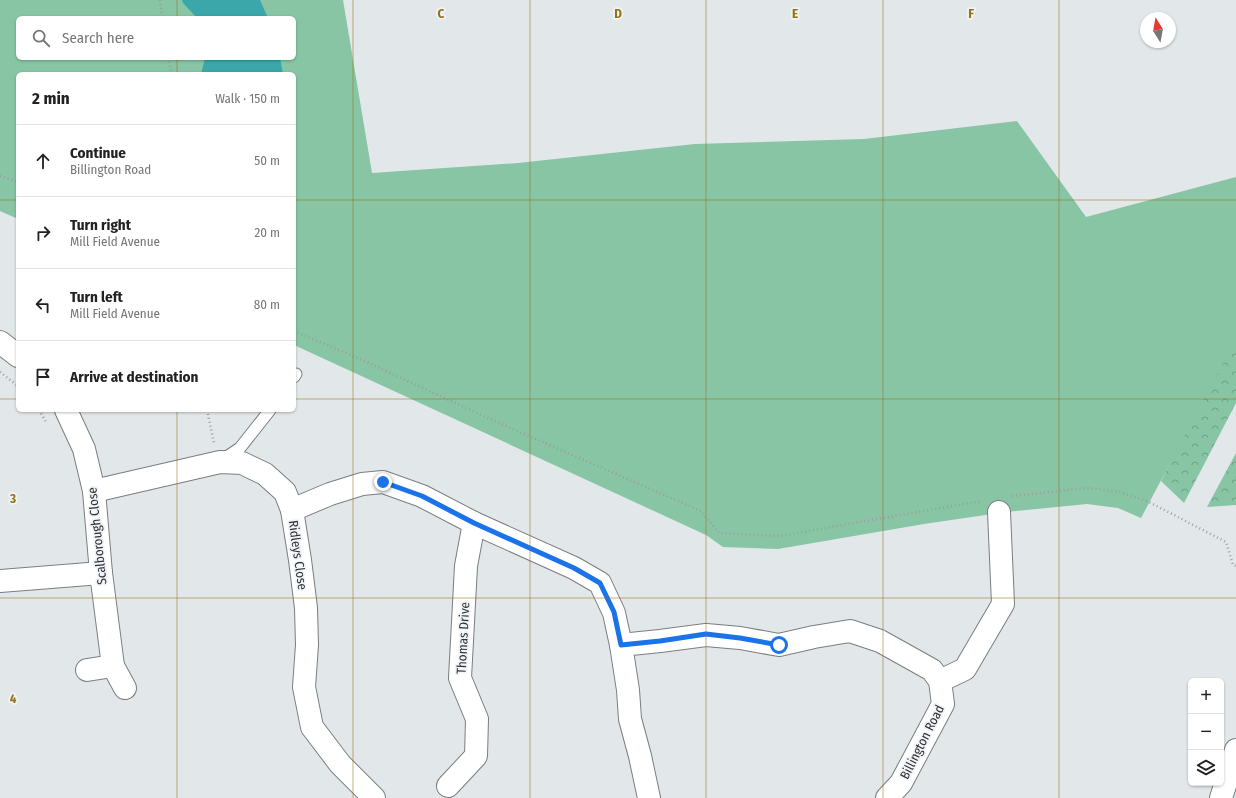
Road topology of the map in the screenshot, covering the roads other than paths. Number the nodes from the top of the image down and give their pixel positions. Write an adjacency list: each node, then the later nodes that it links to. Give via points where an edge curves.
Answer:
1 (0, 342): 2 (street)
2 (16, 354)
3 (67, 412): 6 (street, Scalborough Close, via 84,449)
4 (268, 412): 5 (lane, via 240,448)
5 (220, 462): 6 (street, Ridleys Close); 8 (street, Ridleys Close, via 242,463 265,474 285,492)
6 (94, 491): 10 (street, Scalborough Close)
7 (997, 503): 15 (street, via 1003,604 966,669)
8 (292, 510): 9 (street, via 362,484 383,482 422,496); 19 (street, Ridleys Close, via 306,608 304,687 312,727 340,764)
9 (474, 523): 12 (street, via 574,568 600,583 614,612); 18 (street, Thomas Drive, via 466,566 460,678 478,719 476,756)
10 (101, 573): 11 (street); 13 (street, Scalborough Close)
11 (0, 581)
12 (621, 645): 15 (street, via 706,634 779,645 850,631 893,648 932,670); 20 (street, via 630,719)
13 (113, 666): 14 (street); 16 (street, Scalborough Close)
14 (87, 670)
15 (940, 681): 21 (street, Billington Road, via 943,704 901,783)
16 (126, 688)
17 (1236, 750): 22 (street)
18 (448, 786)
19 (374, 798)
20 (649, 798)
21 (888, 798)
22 (1221, 798)

